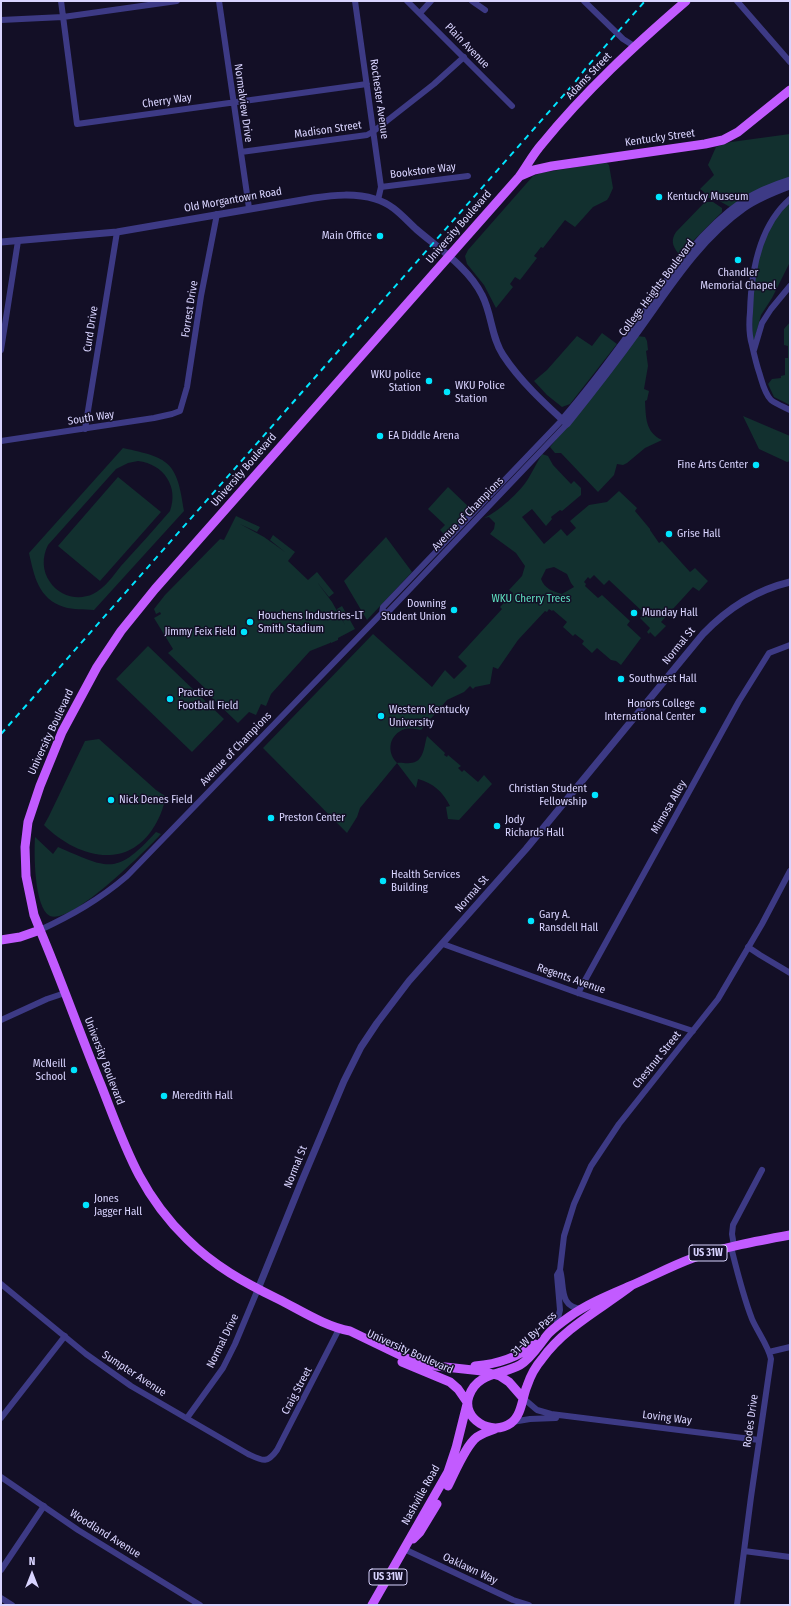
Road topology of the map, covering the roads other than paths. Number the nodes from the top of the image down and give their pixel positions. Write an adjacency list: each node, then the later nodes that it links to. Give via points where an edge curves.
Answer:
1 (61, 1): 13 (street)
2 (177, 1): 13 (street)
3 (219, 1): 20 (street, Normalview Drive)
4 (355, 1): 18 (street, Rochester Avenue)
5 (407, 1): 12 (street, Plain Avenue)
6 (430, 1): 12 (street)
7 (472, 1): 11 (street)
8 (584, 1): 15 (street)
9 (686, 1): 15 (main road, Adams Street)
10 (737, 1): 17 (street)
11 (485, 10)
12 (420, 13): 16 (street, Plain Avenue)
13 (63, 17): 14 (street); 20 (street, Cherry Way, via 77,124)
14 (1, 20)
15 (634, 46): 25 (main road, Adams Street, via 541,145)
16 (464, 57): 21 (street, Plain Avenue); 22 (street, Madison Street)
17 (790, 62)
18 (367, 84): 20 (street, Cherry Way); 22 (street, Rochester Avenue)
19 (790, 90): 25 (main road, Kentucky Street, via 738,132 723,140 552,166)
20 (233, 102): 23 (street, Normalview Drive)
21 (512, 106)
22 (374, 131): 23 (street, Madison Street, via 367,135); 28 (street, Rochester Avenue)
23 (241, 152): 31 (street, Normalview Drive)
24 (468, 176): 28 (street, Bookstore Way)
25 (519, 177): 36 (main road, University Boulevard)
26 (790, 180): 42 (street, College Heights Boulevard, via 744,201 701,237)
27 (790, 186): 42 (street, College Heights Boulevard, via 744,208 708,239 688,261 621,354)
28 (381, 187): 30 (street, Rochester Avenue)
29 (790, 199): 39 (street, via 770,225 754,269 750,293)
30 (378, 200): 31 (street, Old Morgantown Road, via 343,195); 36 (street, Old Morgantown Road, via 397,210)
31 (249, 208): 32 (street, Old Morgantown Road)
32 (217, 214): 33 (street, Old Morgantown Road); 40 (street, Forrest Drive)
33 (117, 232): 34 (street, Old Morgantown Road); 43 (street, Curd Drive)
34 (18, 241): 35 (street, Old Morgantown Road); 38 (street)
35 (1, 242)
36 (449, 256): 42 (street, via 482,294 502,354 530,388); 48 (main road, University Boulevard, via 155,589 121,631 94,673 56,746 28,822 25,846 26,876 30,900)
37 (790, 286): 39 (street, via 762,323)
38 (1, 350)
39 (754, 351): 41 (street, via 770,399)
40 (182, 408): 43 (street, South Way, via 176,413 161,417)
41 (790, 410)
42 (564, 422): 48 (street, Avenue of Champions, via 388,612 382,613 127,876 84,908)
43 (85, 429): 44 (street, South Way)
44 (1, 442)
45 (790, 582): 50 (street, Normal St, via 737,604 703,634 526,849)
46 (790, 645): 53 (street, Mimosa Alley, via 769,653 738,701)
47 (790, 871): 51 (street, Chestnut Street)
48 (40, 930): 49 (main road); 54 (main road, University Boulevard)
49 (1, 940)
50 (443, 944): 53 (street, Regents Avenue); 63 (street, Normal St, via 385,1011 354,1060)
51 (748, 947): 52 (street); 56 (street, Chestnut Street, via 718,999)
52 (790, 973)
53 (578, 992): 56 (street, Regents Avenue)
54 (65, 993): 55 (street); 63 (main road, University Boulevard, via 124,1146 149,1194 196,1247 224,1270)
55 (1, 1020)
56 (693, 1031): 60 (street, Chestnut Street, via 619,1124 591,1166 564,1236)
57 (762, 1170): 59 (street, via 733,1225)
58 (790, 1235): 59 (main road, 31-W By-Pass / US 31W)
59 (732, 1246): 62 (main road, 31-W By-Pass / US 31W, via 692,1258); 70 (street, via 749,1310 757,1332)
60 (560, 1270): 64 (street, Chestnut Street, via 566,1301 574,1308); 65 (street, Chestnut Street, via 556,1275 560,1310)
61 (1, 1284): 68 (street, Sumpter Avenue)
62 (631, 1286): 64 (main road, 31-W By-Pass, via 612,1292); 73 (main road, 31-W By-Pass, via 590,1315 549,1350 535,1368)
63 (258, 1289): 66 (main road, University Boulevard); 77 (street, Normal Drive, via 225,1364)
64 (582, 1309): 65 (main road, 31-W By-Pass)
65 (556, 1326): 67 (main road, 31-W By-Pass)
66 (339, 1329): 71 (main road, University Boulevard, via 350,1331 406,1358 436,1366); 74 (main road, University Boulevard, via 347,1336 450,1382); 81 (street, Craig Street, via 277,1450)
67 (549, 1333): 71 (main road, via 515,1358 489,1365); 72 (main road, 31-W By-Pass, via 521,1365)
68 (65, 1336): 76 (street); 77 (street, Sumpter Avenue, via 131,1386)
69 (790, 1347): 70 (street)
70 (769, 1352): 80 (street, Rodes Drive, via 770,1361)
71 (460, 1368): 72 (main road, University Boulevard)
72 (494, 1374): 73 (main road, via 509,1382); 74 (main road, via 475,1384)
73 (523, 1398): 75 (street, Loving Way, via 537,1410); 78 (main road, via 519,1413)
74 (467, 1403): 79 (main road, via 476,1421); 84 (main road, Nashville Road, via 448,1472)
75 (574, 1417): 78 (street, Loving Way); 80 (street, Loving Way)
76 (1, 1418)
77 (187, 1418): 81 (street, Sumpter Avenue, via 248,1454)
78 (512, 1422): 79 (main road)
79 (496, 1428): 84 (main road, Nashville Road, via 473,1440 420,1532)
80 (759, 1440): 85 (street, Rodes Drive)
81 (268, 1460)
82 (1, 1477): 83 (street, Woodland Avenue)
83 (44, 1506): 87 (street); 90 (street, Woodland Avenue, via 78,1530)
84 (404, 1549): 91 (main road, Nashville Road / US 31W); 92 (street, Oaklawn Way)
85 (744, 1551): 86 (street); 93 (street, Rodes Drive)
86 (790, 1557)
87 (1, 1570)
88 (1, 1598): 89 (street)
89 (12, 1605)
90 (200, 1605)
91 (372, 1605)
92 (529, 1605)
93 (737, 1605)

